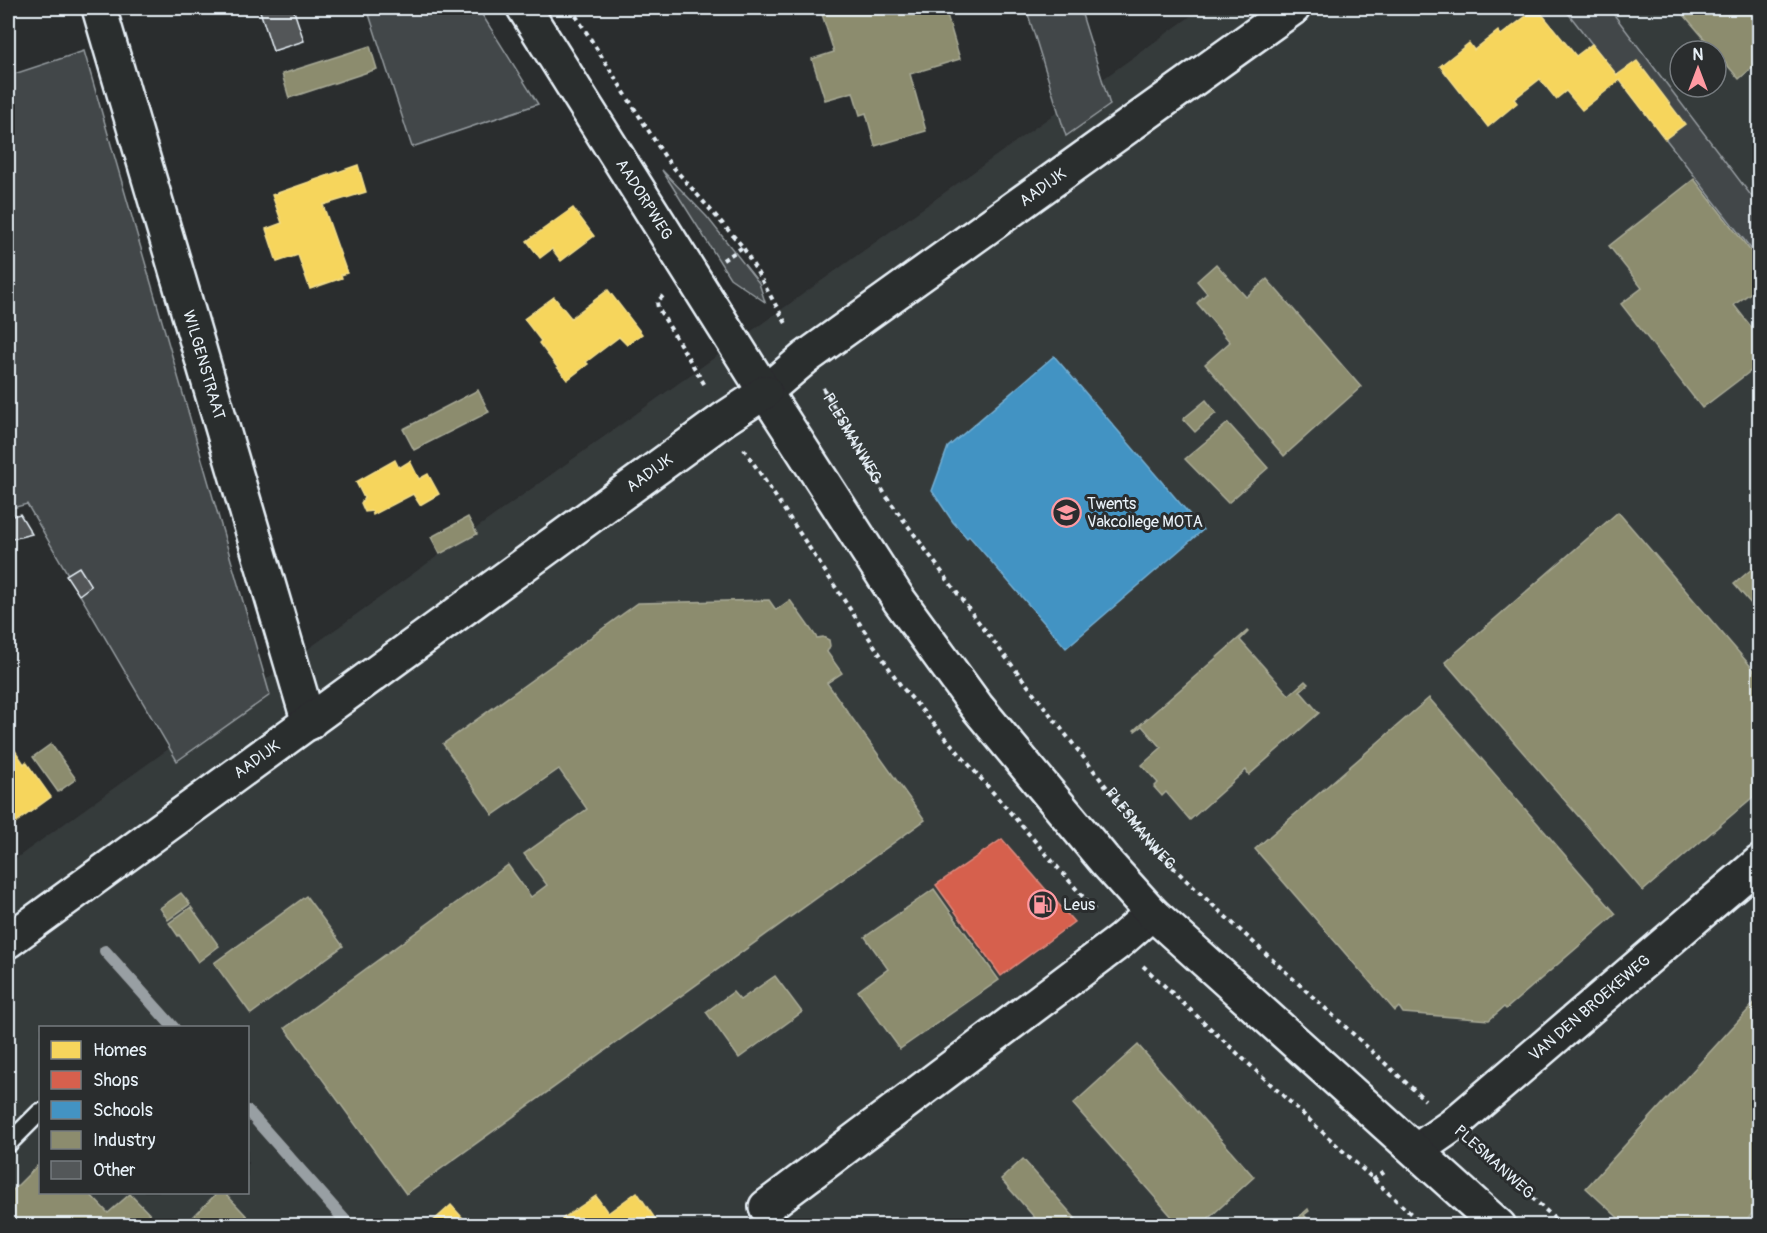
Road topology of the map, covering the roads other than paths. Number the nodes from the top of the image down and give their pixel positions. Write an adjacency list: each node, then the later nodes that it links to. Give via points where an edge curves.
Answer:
1 (99, 8): 5 (street, WILGENSTRAAT)
2 (524, 8): 4 (street, AADORPWEG)
3 (1293, 8): 4 (street, AADIJK, via 805,358)
4 (765, 392): 5 (street, AADIJK); 7 (street, via 899,600 970,698)
5 (309, 723): 8 (street, AADIJK)
6 (1760, 861): 11 (street, VAN DEN BROEKEWEG, via 1453,1125)
7 (1152, 913): 11 (street); 12 (street)
8 (8, 941)
9 (39, 1113): 10 (lane)
10 (8, 1144)
11 (1417, 1150): 13 (street)
12 (766, 1208)
13 (1499, 1226)

